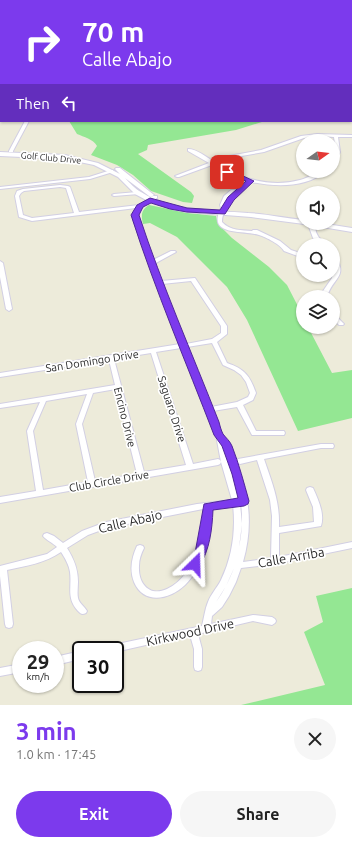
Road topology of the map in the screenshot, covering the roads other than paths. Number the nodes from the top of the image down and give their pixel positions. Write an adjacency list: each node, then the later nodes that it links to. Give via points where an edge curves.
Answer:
1 (26, 122): 6 (street)
2 (340, 136): 3 (street)
3 (352, 136)
4 (296, 140): 8 (street, via 272,149 228,157)
5 (190, 150): 8 (street)
6 (11, 151): 7 (street, Golf Club Drive); 16 (street, Golf Club Drive, via 65,154 93,159 118,168)
7 (0, 152): 9 (street, Golf Club Drive, via 73,158)
8 (213, 163): 10 (street); 12 (street)
9 (111, 171): 13 (street, via 90,178); 14 (street, Golf Club Drive)
10 (177, 176)
11 (312, 178): 12 (street, via 296,183 272,184)
12 (248, 180): 18 (street)
13 (0, 188)
14 (137, 193): 15 (street); 16 (street, Golf Club Drive)
15 (114, 195)
16 (153, 198): 17 (street); 18 (street, Golf Club Drive, via 172,208)
17 (140, 206): 19 (street); 29 (street, via 135,220)
18 (223, 211): 20 (street, Golf Club Drive); 21 (street, Golf Club Drive); 27 (street, via 220,221 224,227 258,233 285,250)
19 (77, 214): 19 (street, via 68,187 23,190 17,196 21,216 25,219)
20 (296, 217)
21 (296, 221)
22 (340, 224): 23 (street)
23 (352, 225)
24 (340, 228): 25 (street)
25 (352, 230)
26 (173, 252): 29 (street)
27 (296, 253)
28 (0, 263): 31 (street)
29 (151, 263): 30 (street)
30 (160, 283): 32 (street, via 193,279 224,326 224,334); 33 (street)
31 (8, 309)
32 (214, 341): 33 (street, San Domingo Drive); 40 (street, via 225,364 239,368 251,385 251,398)
33 (183, 346): 34 (street, San Domingo Drive); 42 (street)
34 (153, 351): 35 (street, San Domingo Drive); 49 (street, Saguaro Drive)
35 (111, 357): 36 (street, San Domingo Drive); 37 (street, Encino Drive)
36 (0, 375)
37 (118, 387): 38 (street); 50 (street, Encino Drive)
38 (91, 391): 39 (street); 51 (street, via 79,424)
39 (44, 398): 41 (street); 53 (street, via 30,431)
40 (239, 404): 42 (street); 43 (street, via 254,434)
41 (0, 406)
42 (209, 410): 44 (street)
43 (282, 433)
44 (223, 445): 55 (street, via 237,474); 56 (street)
45 (331, 446): 46 (street)
46 (260, 458): 47 (street); 58 (street, via 274,500)
47 (240, 461)
48 (218, 462): 49 (street, Club Circle Drive)
49 (190, 466): 50 (street, Club Circle Drive)
50 (141, 476): 51 (street, Club Circle Drive)
51 (92, 484): 53 (street, Club Circle Drive)
52 (310, 490): 58 (street, via 316,502 318,524)
53 (40, 493): 54 (street, Club Circle Drive)
54 (0, 500)
55 (244, 501): 56 (street, Calle Abajo); 64 (street, via 243,546)
56 (236, 503): 57 (street, Calle Abajo); 64 (street, via 238,516)
57 (208, 507): 61 (street, Calle Abajo, via 106,525); 62 (street, via 201,554 190,573 170,591 152,595 139,585 134,570)
58 (276, 531): 63 (street)
59 (47, 536): 61 (street, via 55,539)
60 (352, 545): 63 (street, Calle Arriba)
61 (62, 548): 65 (street, Calle Abajo, via 39,560); 66 (street, via 71,562 74,574 75,604)
62 (140, 548)
63 (275, 561): 64 (street, Calle Arriba)
64 (234, 566): 69 (street, via 219,606 210,613)
65 (2, 569): 68 (street)
66 (83, 611)
67 (272, 621): 69 (street, Kirkwood Drive, via 253,618)
68 (9, 624)
69 (205, 629): 70 (street, Kirkwood Drive)
70 (193, 631): 71 (street, Kirkwood Drive); 72 (street, via 198,650)
71 (124, 646)
72 (198, 666)
73 (12, 670): 74 (street)
74 (0, 672)

